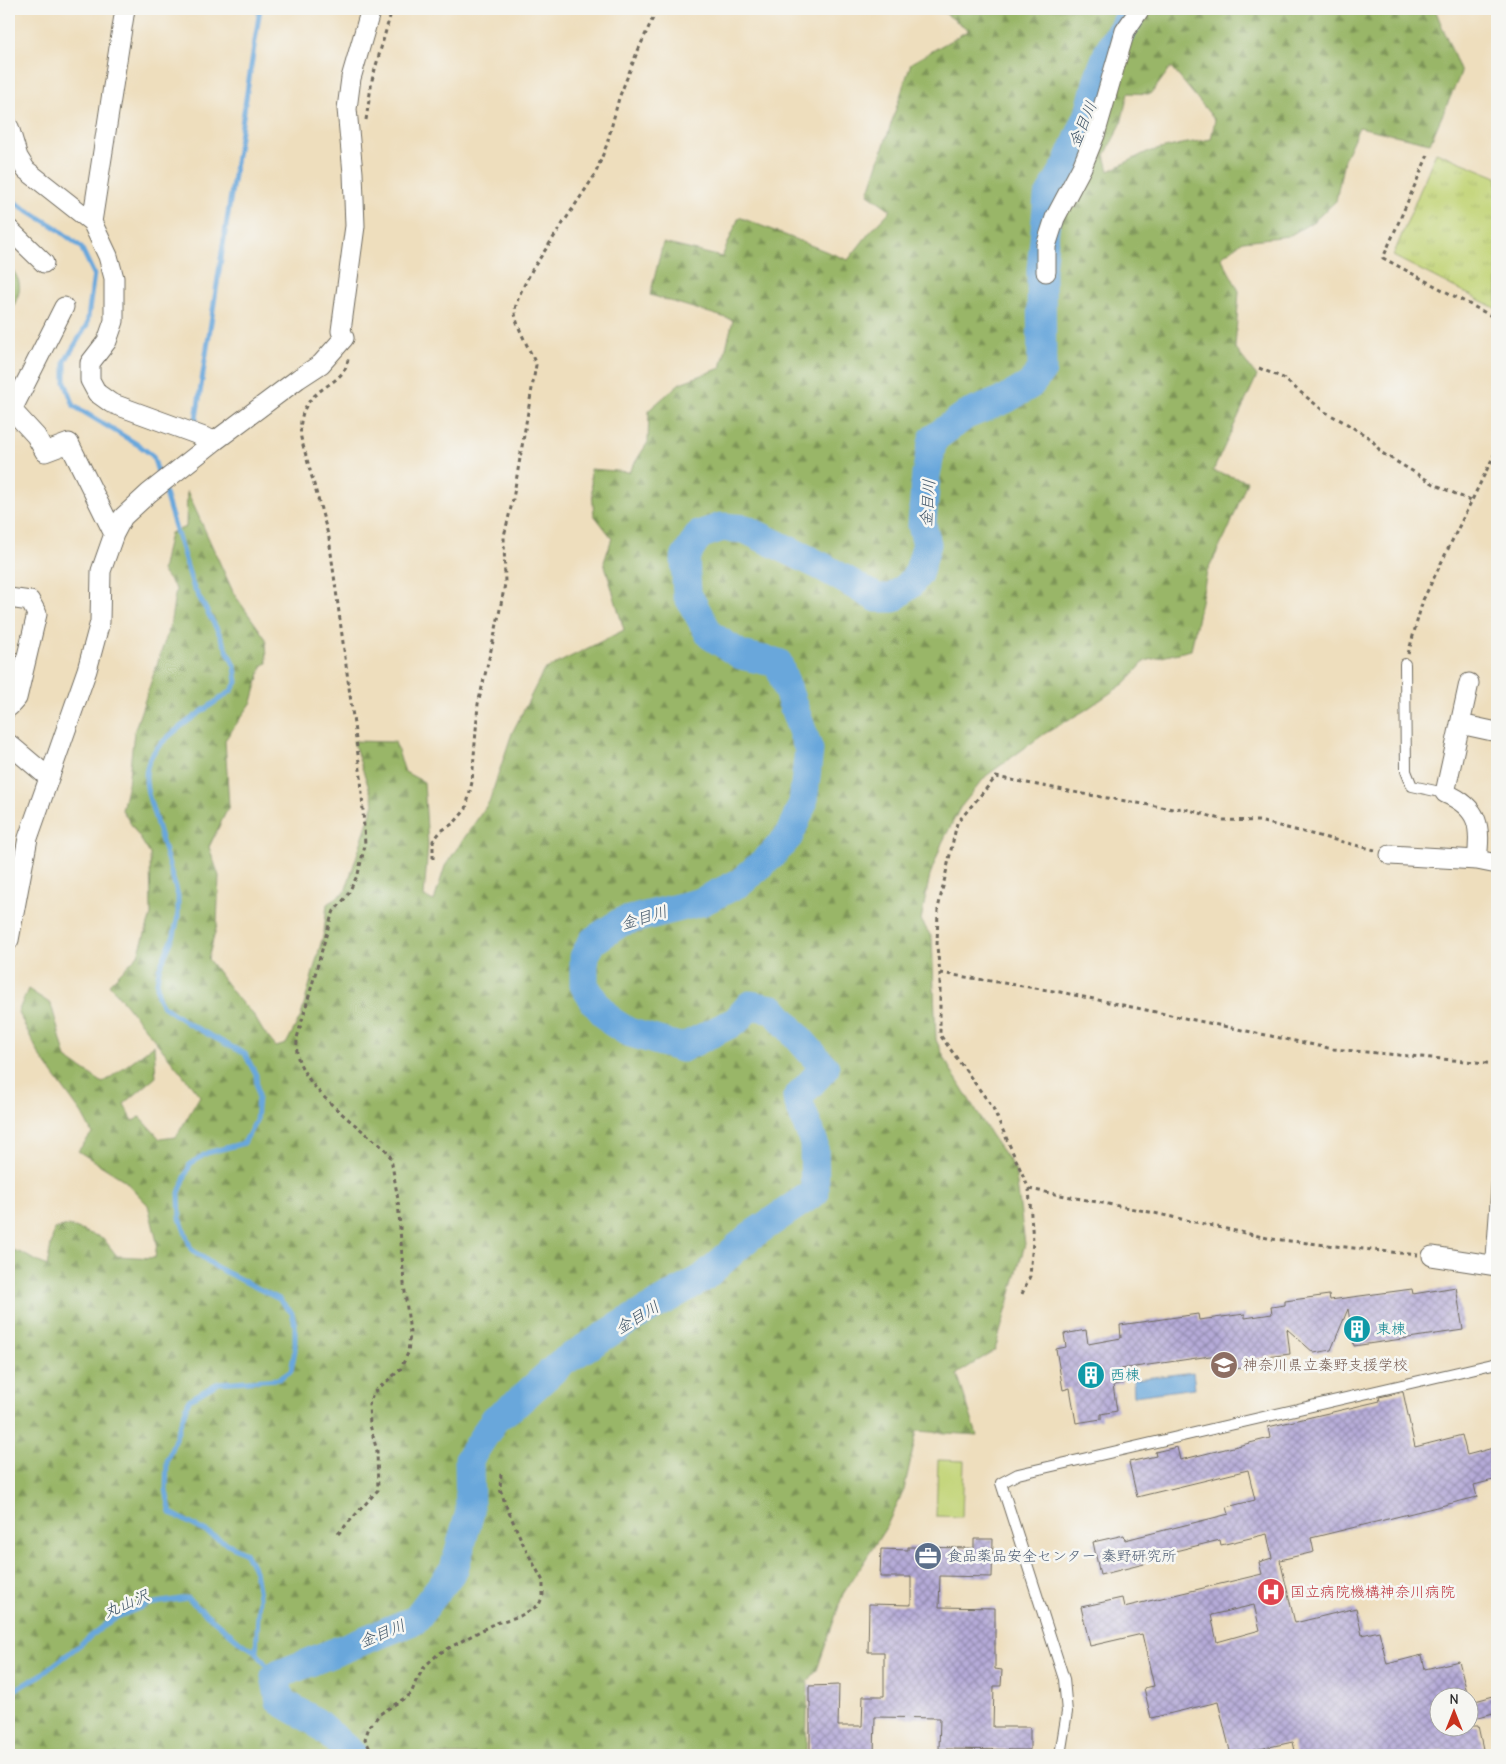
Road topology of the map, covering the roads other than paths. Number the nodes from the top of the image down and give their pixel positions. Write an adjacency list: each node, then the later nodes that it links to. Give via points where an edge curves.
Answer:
1 (125, 9): 5 (street)
2 (371, 9): 10 (street, via 351,78 347,109 355,226 341,331 344,338 321,364)
3 (1140, 9): 8 (street, via 1125,31 1095,135 1082,167 1055,218 1046,246)
4 (9, 127): 5 (street, via 18,157 26,170)
5 (92, 222): 10 (street, via 114,278 114,321 107,341 90,363 90,380 96,393 111,404)
6 (9, 229): 7 (street)
7 (44, 263)
8 (1046, 272)
9 (64, 307): 11 (street, via 12,410 36,436 45,452 69,443)
10 (215, 441): 11 (street, via 149,492 123,517)
11 (114, 534): 19 (street, via 101,571 100,622 76,706)
12 (9, 598): 15 (street, via 30,601 37,614 17,698)
13 (1405, 664): 20 (lane, via 1406,771 1412,786)
14 (1469, 683): 16 (street)
15 (9, 707)
16 (1460, 724): 17 (street); 20 (street)
17 (1497, 732)
18 (9, 744): 19 (street)
19 (48, 777): 24 (street, via 28,838)
20 (1445, 793): 22 (street, via 1455,797 1473,814 1480,836)
21 (1390, 855): 22 (street)
22 (1477, 860): 23 (street)
23 (1497, 864)
24 (9, 940)
25 (1497, 1182): 27 (lane)
26 (1432, 1256): 27 (street)
27 (1494, 1265)
28 (1497, 1363): 29 (lane, via 1018,1474 1001,1483 1064,1679 1067,1712)
29 (1060, 1755)

